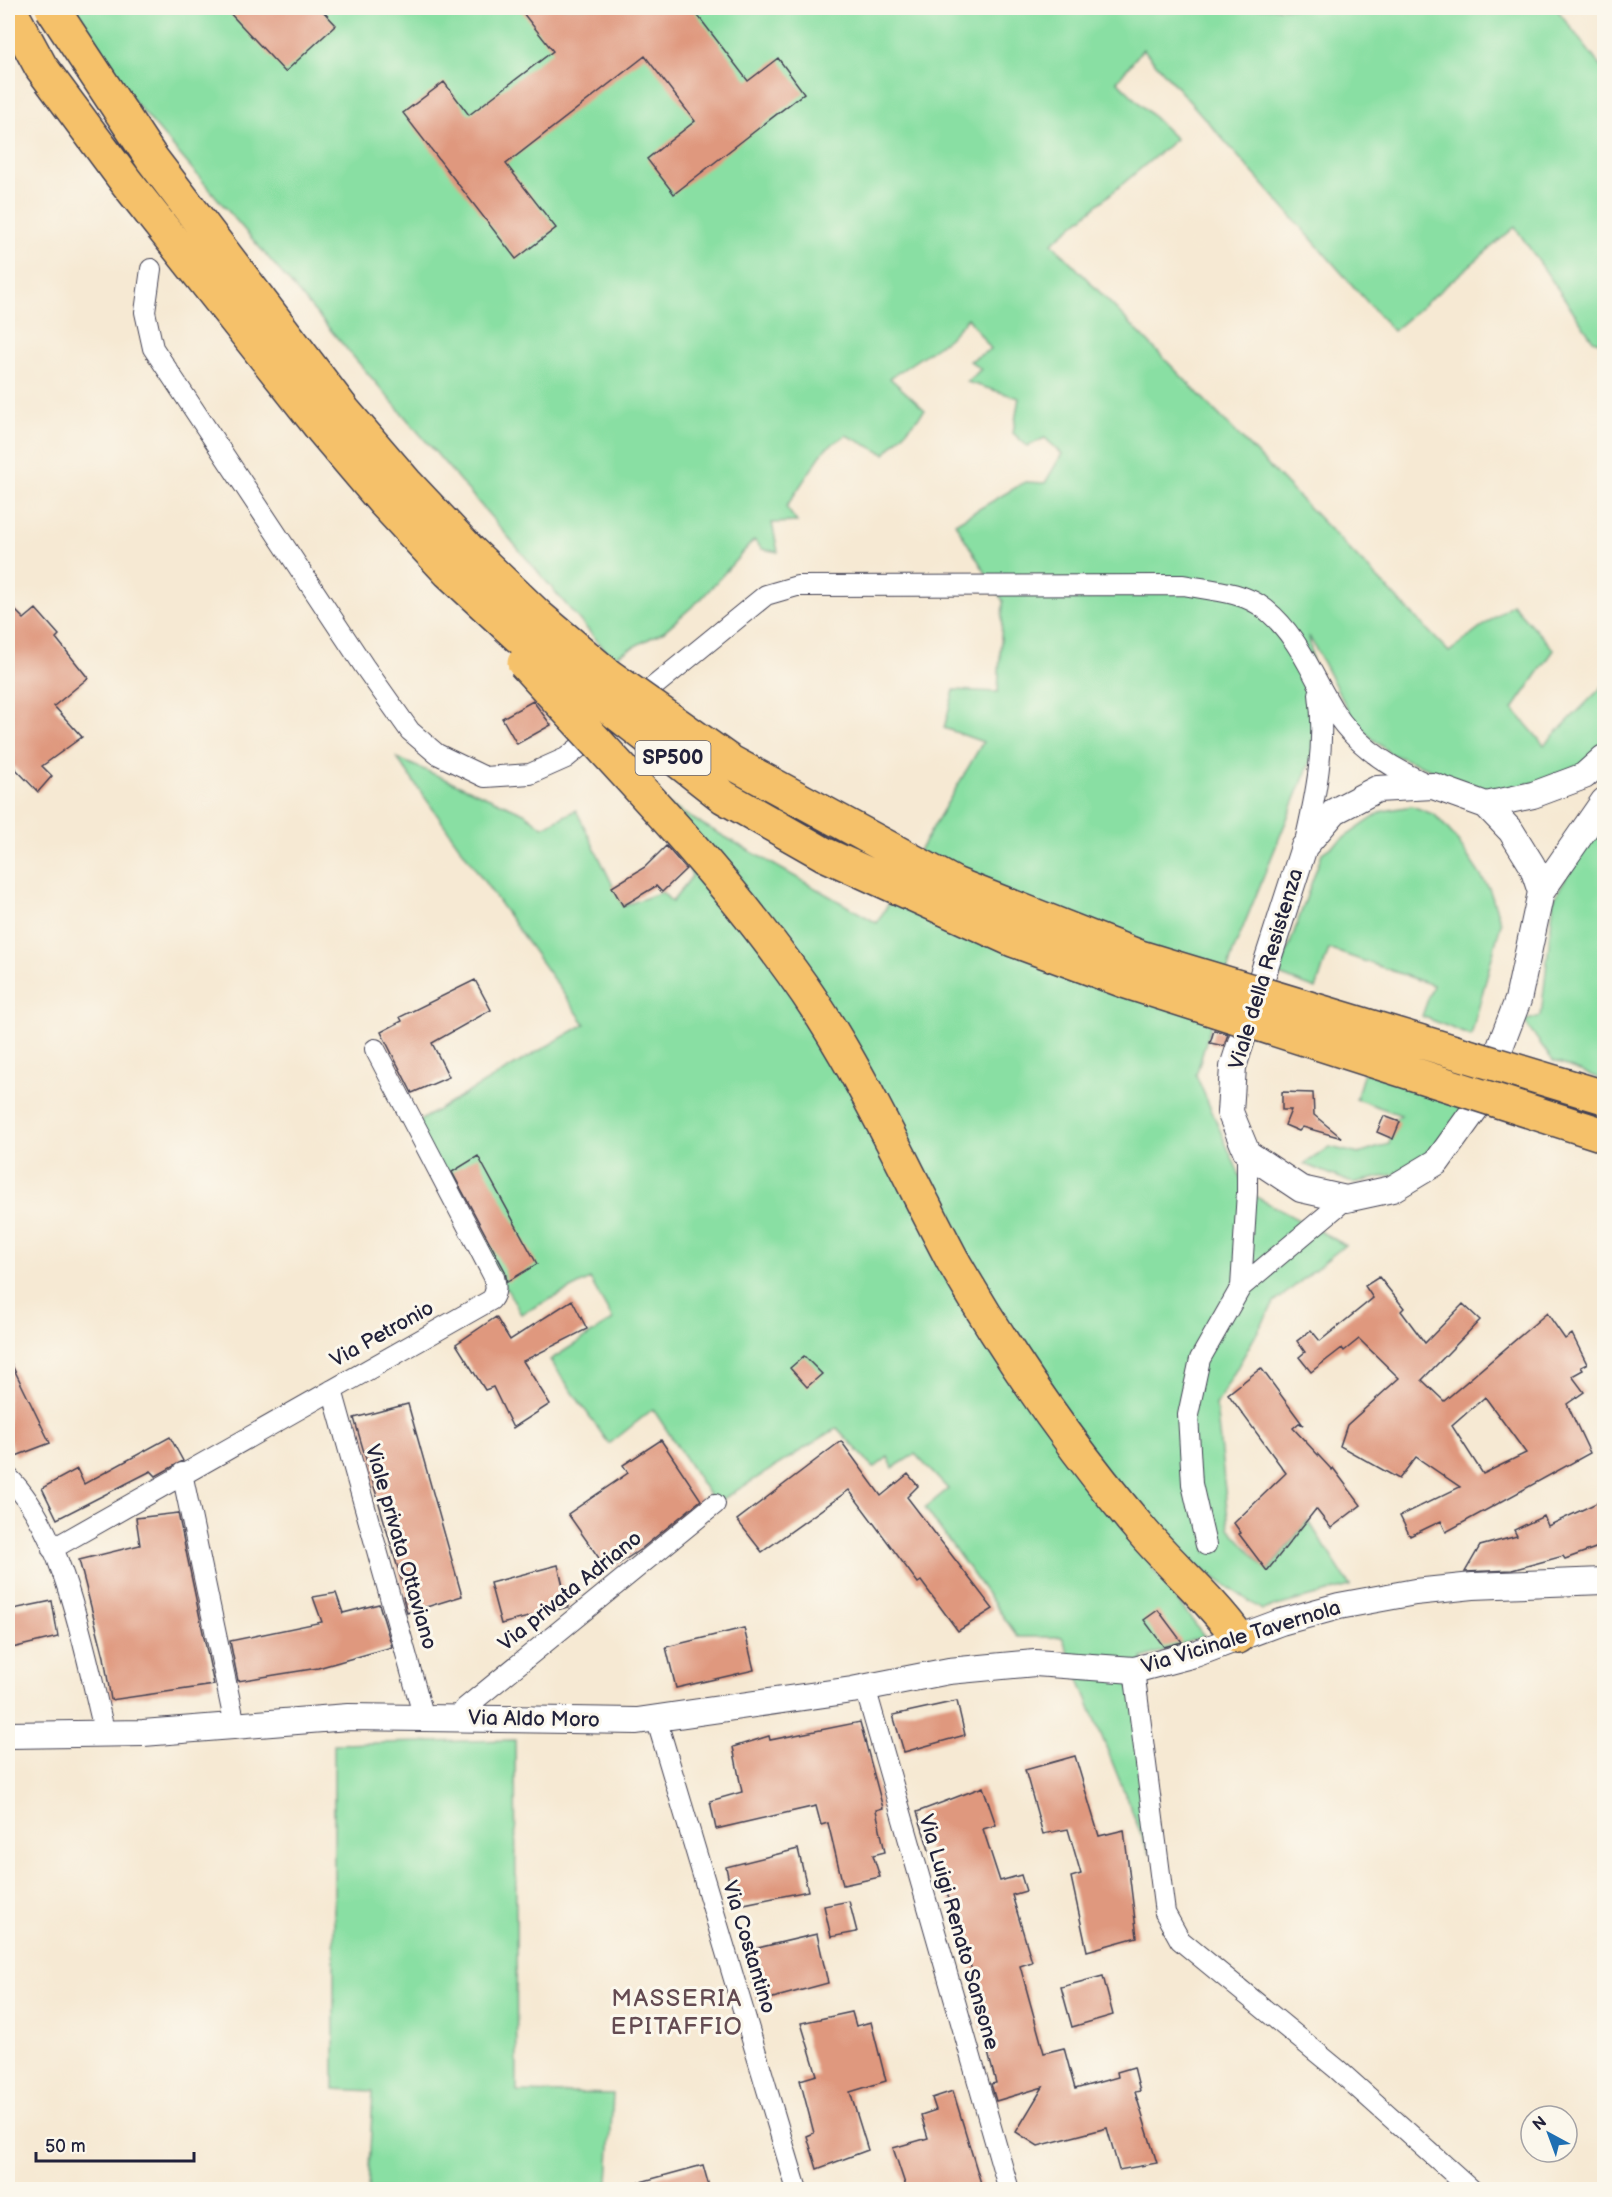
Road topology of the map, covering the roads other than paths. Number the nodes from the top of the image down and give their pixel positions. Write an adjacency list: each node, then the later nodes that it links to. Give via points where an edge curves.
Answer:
1 (9, 8): 4 (highway, SP500, bridge, via 41,67 127,183 322,429)
2 (52, 8): 13 (highway, SP500, bridge, via 152,159 344,411 406,483 538,616 609,676 729,761 955,884 1140,957)
3 (151, 269): 5 (street, via 145,312 153,348 166,368 410,731 437,754 485,777 530,774 566,758 766,595 797,586 1183,585 1226,592 1264,608 1292,636)
4 (449, 572): 14 (highway, SP500, bridge, via 554,666 724,797 824,854 1013,940 1127,982); 25 (highway, bridge, via 523,662 704,861 793,973 867,1092 953,1261 1053,1420 1142,1531)
5 (1317, 679): 7 (street, via 1334,711 1357,741 1408,776); 10 (street, via 1322,756)
6 (1605, 758): 9 (street, via 1584,776 1533,795)
7 (1433, 786): 9 (street, Viale della Resistenza); 10 (street, Viale della Resistenza, via 1377,789 1335,811)
8 (1605, 801): 11 (street)
9 (1486, 805): 11 (street, Viale della Resistenza, via 1511,831 1532,865)
10 (1304, 847): 15 (street, Viale della Resistenza, via 1233,1067 1230,1112)
11 (1541, 892): 16 (street, via 1518,1000 1478,1106 1437,1162 1392,1189)
12 (375, 1049): 18 (street, Via Petronio, via 496,1287 491,1300)
13 (1605, 1097)
14 (1605, 1135)
15 (1247, 1153): 16 (street, via 1300,1189); 17 (street)
16 (1346, 1199): 17 (street)
17 (1241, 1287): 22 (street, via 1200,1359 1188,1415 1192,1484)
18 (332, 1390): 19 (street, Via Petronio); 29 (street, Viale privata Ottaviano)
19 (182, 1473): 23 (street, Via Petronio); 32 (street)
20 (8, 1477): 23 (street, via 31,1505)
21 (715, 1504): 30 (street, Via privata Adriano, via 465,1708)
22 (1206, 1545)
23 (52, 1549): 33 (street, via 69,1596)
24 (1605, 1581): 25 (street, Via Vicinale Tavernola, via 1415,1592 1339,1606)
25 (1238, 1637): 27 (street, Via Vicinale Tavernola, via 1195,1654)
26 (1057, 1664): 27 (street, Via Vicinale Tavernola); 28 (street, Via Aldo Moro, via 949,1671)
27 (1134, 1670): 37 (street, via 1165,1913 1171,1928 1180,1940 1337,2070)
28 (865, 1687): 31 (street, Via Aldo Moro); 36 (street, Via Luigi Renato Sansone)
29 (424, 1718): 30 (street, Via Aldo Moro); 32 (street, Via Aldo Moro, via 348,1717)
30 (458, 1718): 31 (street, Via Aldo Moro)
31 (656, 1718): 35 (street, Via Costantino)
32 (235, 1725): 33 (street, Via Aldo Moro)
33 (105, 1734): 34 (street, Via Aldo Moro)
34 (8, 1735)
35 (797, 2190)
36 (1009, 2190)
37 (1472, 2190)

